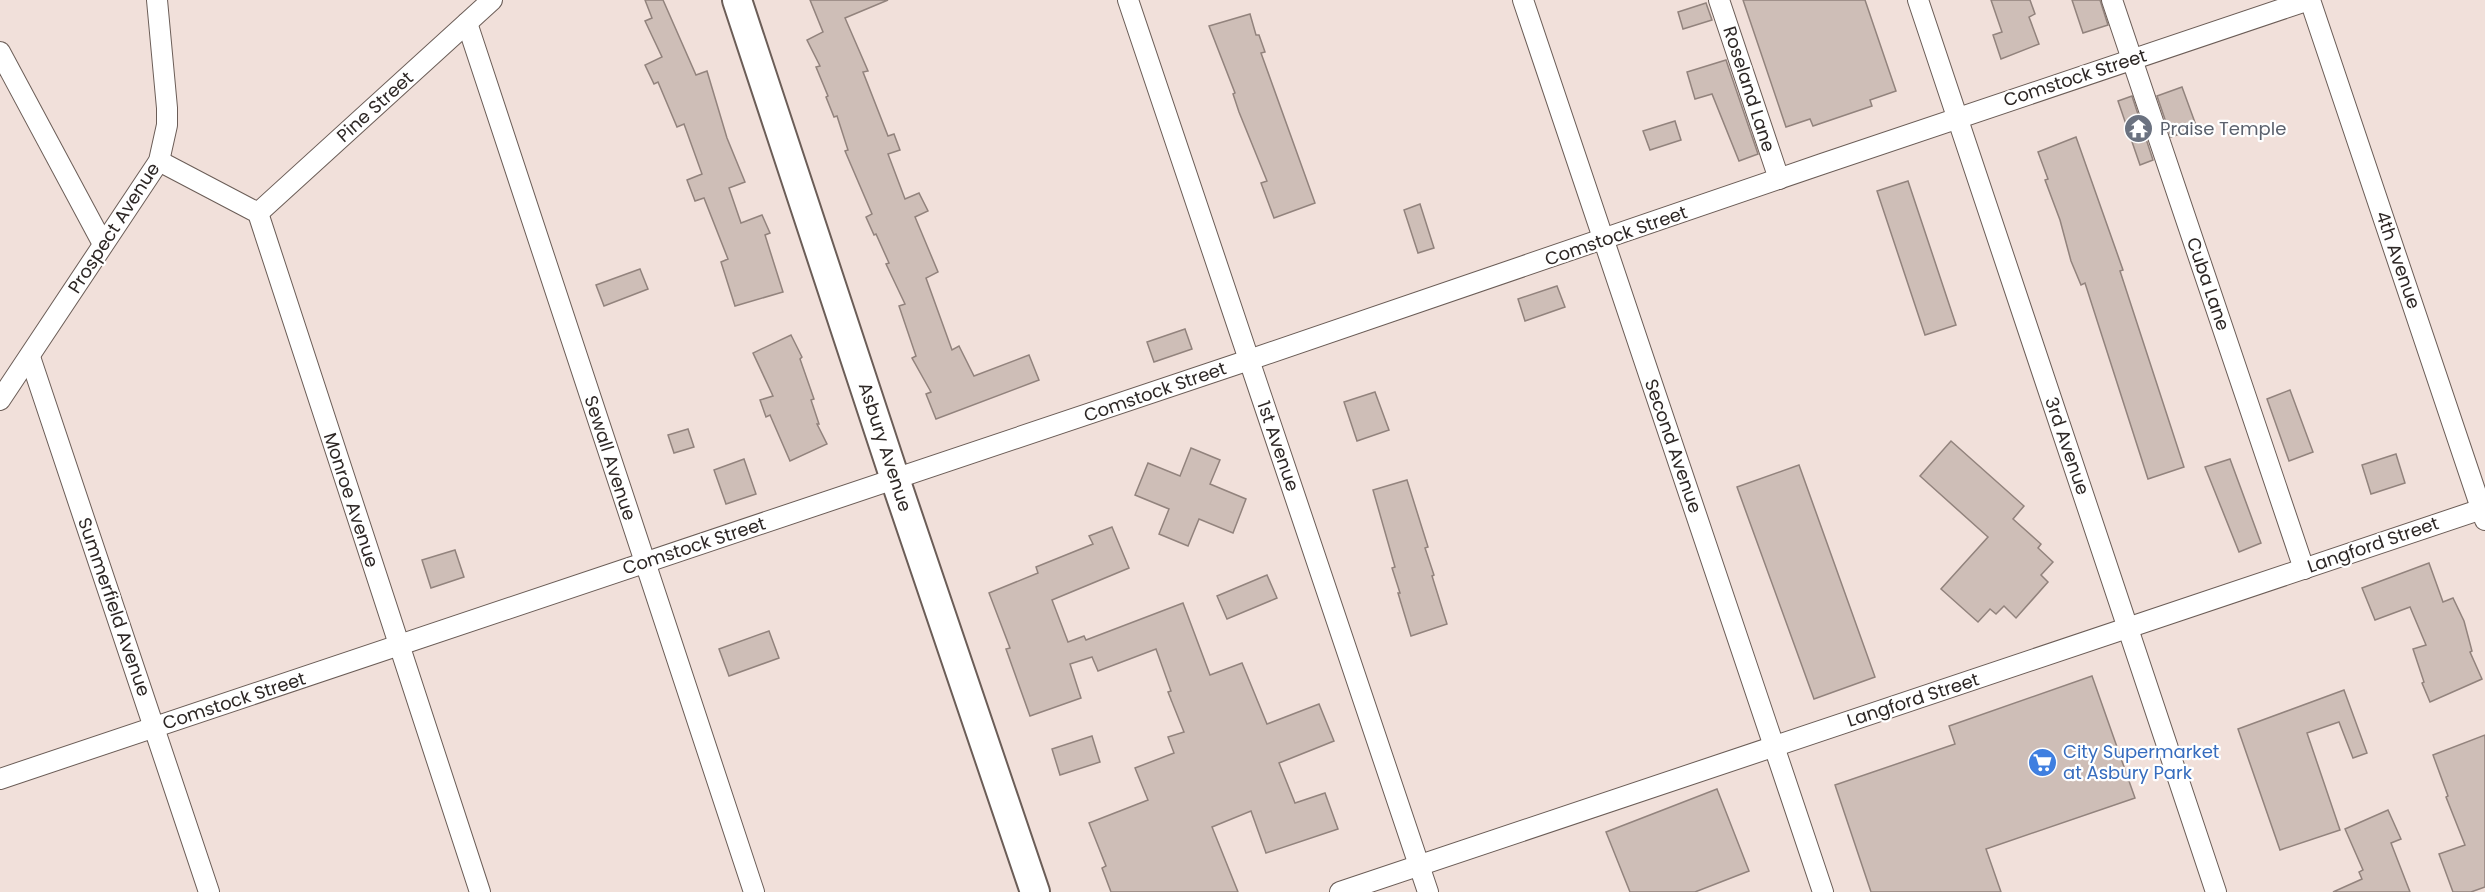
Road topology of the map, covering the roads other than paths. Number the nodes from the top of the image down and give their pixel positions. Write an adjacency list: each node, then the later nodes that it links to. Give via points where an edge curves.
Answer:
1 (157, 0): 14 (street, Prospect Avenue, via 167,108)
2 (492, 0): 10 (street, Pine Street)
3 (737, 0): 22 (main road, Asbury Avenue)
4 (1128, 0): 20 (street, 1st Avenue)
5 (1523, 0): 17 (street, Second Avenue)
6 (1719, 0): 15 (street, Roseland Lane)
7 (1918, 0): 13 (street, 3rd Avenue)
8 (2112, 0): 12 (street, Cuba Lane)
9 (2310, 0): 12 (street, Comstock Street); 23 (street, 4th Avenue)
10 (467, 24): 16 (street, Pine Street); 24 (street, Sewall Avenue)
11 (0, 52): 18 (street)
12 (2132, 59): 13 (street, Comstock Street); 25 (street, Cuba Lane)
13 (1957, 118): 15 (street, Comstock Street); 26 (street, 3rd Avenue)
14 (159, 161): 16 (street); 18 (street, Prospect Avenue)
15 (1779, 179): 17 (street, Comstock Street)
16 (258, 213): 27 (street, Monroe Avenue)
17 (1604, 240): 20 (street, Comstock Street); 29 (street, Second Avenue)
18 (103, 244): 19 (street, Prospect Avenue)
19 (30, 357): 21 (street, Prospect Avenue); 28 (street, Summerfield Avenue)
20 (1249, 360): 22 (street, Comstock Street); 31 (street, 1st Avenue)
21 (0, 400)
22 (895, 479): 24 (street, Comstock Street); 35 (main road, Asbury Avenue)
23 (2484, 512): 25 (street, Langford Street)
24 (645, 562): 27 (street, Comstock Street); 34 (street, Sewall Avenue)
25 (2304, 569): 26 (street, Langford Street)
26 (2129, 628): 29 (street, Langford Street); 39 (street, 3rd Avenue)
27 (398, 646): 28 (street, Comstock Street); 33 (street, Monroe Avenue)
28 (154, 727): 30 (street, Comstock Street); 32 (street, Summerfield Avenue)
29 (1774, 746): 31 (street, Langford Street); 38 (street, Second Avenue)
30 (0, 779)
31 (1419, 866): 36 (street, Langford Street); 37 (street, 1st Avenue)
32 (209, 892)
33 (480, 892)
34 (753, 892)
35 (1035, 892)
36 (1340, 892)
37 (1428, 892)
38 (1823, 892)
39 (2217, 892)

